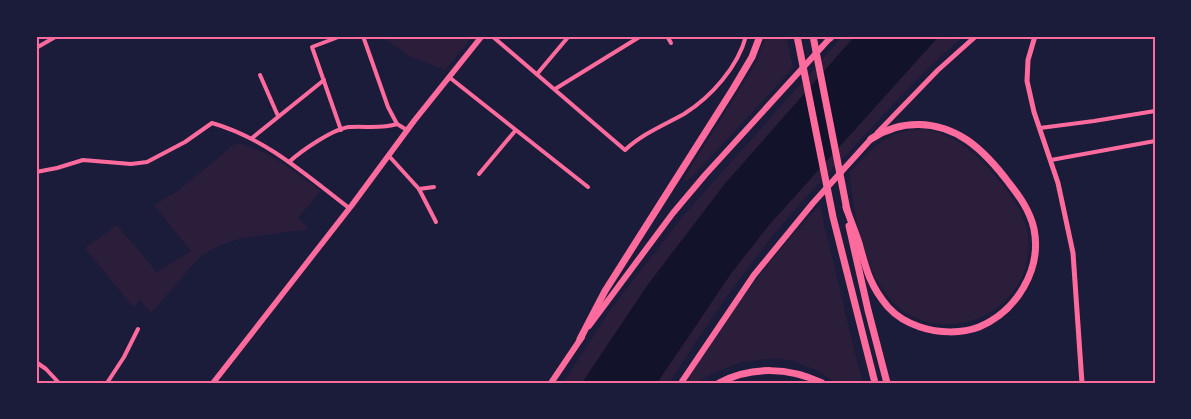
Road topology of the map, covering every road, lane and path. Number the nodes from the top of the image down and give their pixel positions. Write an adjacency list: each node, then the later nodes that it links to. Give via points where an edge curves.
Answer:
1 (57, 36): 19 (street)
2 (223, 36): 3 (street)
3 (233, 36)
4 (341, 36): 23 (street, via 312,47)
5 (363, 36): 27 (street)
6 (482, 36): 22 (main road)
7 (492, 36): 20 (street)
8 (569, 36): 20 (street)
9 (641, 36): 24 (street)
10 (667, 36): 18 (street)
11 (746, 36): 24 (street, via 740,51 712,92 698,105 624,150)
12 (760, 36): 47 (highway, via 733,89 605,291)
13 (796, 36): 56 (highway, via 833,217)
14 (812, 36): 43 (highway)
15 (976, 36): 33 (street, via 938,70)
16 (1035, 36): 28 (street, via 1028,60 1028,81)
17 (831, 37): 47 (main road, via 704,175)
18 (671, 43)
19 (36, 48)
20 (537, 74): 24 (street)
21 (260, 75): 26 (street)
22 (449, 77): 30 (main road); 31 (street)
23 (324, 80): 26 (street); 29 (street)
24 (555, 89)
25 (1155, 111): 28 (street)
26 (278, 116): 32 (street)
27 (397, 124): 29 (street); 30 (street)
28 (1040, 128): 36 (street)
29 (341, 130): 37 (street)
30 (407, 130): 35 (main road)
31 (515, 131): 39 (street); 40 (street)
32 (252, 138): 37 (street); 38 (street, via 212,123 147,162 83,160)
33 (872, 139): 43 (highway, via 890,129 924,124 959,134 971,143 1003,176 1027,209 1036,249 1032,270 1011,304 979,327 951,332 913,324 890,309 870,280); 53 (main road, via 813,203 754,275)
34 (1155, 141): 36 (street)
35 (388, 156): 42 (street); 44 (main road)
36 (1051, 160): 58 (street, via 1073,253)
37 (289, 162): 44 (street)
38 (36, 172)
39 (479, 174)
40 (588, 186)
41 (434, 187): 42 (street)
42 (419, 189): 45 (street)
43 (846, 204): 57 (highway, via 858,268)
44 (349, 208): 51 (main road)
45 (436, 222)
46 (138, 329): 50 (street)
47 (580, 339): 52 (main road)
48 (36, 362): 49 (street)
49 (59, 383)
50 (107, 383)
51 (213, 383)
52 (551, 383)
53 (681, 383)
54 (719, 383): 55 (highway, via 742,374 768,370 793,372)
55 (822, 383)
56 (875, 383)
57 (887, 383)
58 (1082, 383)

